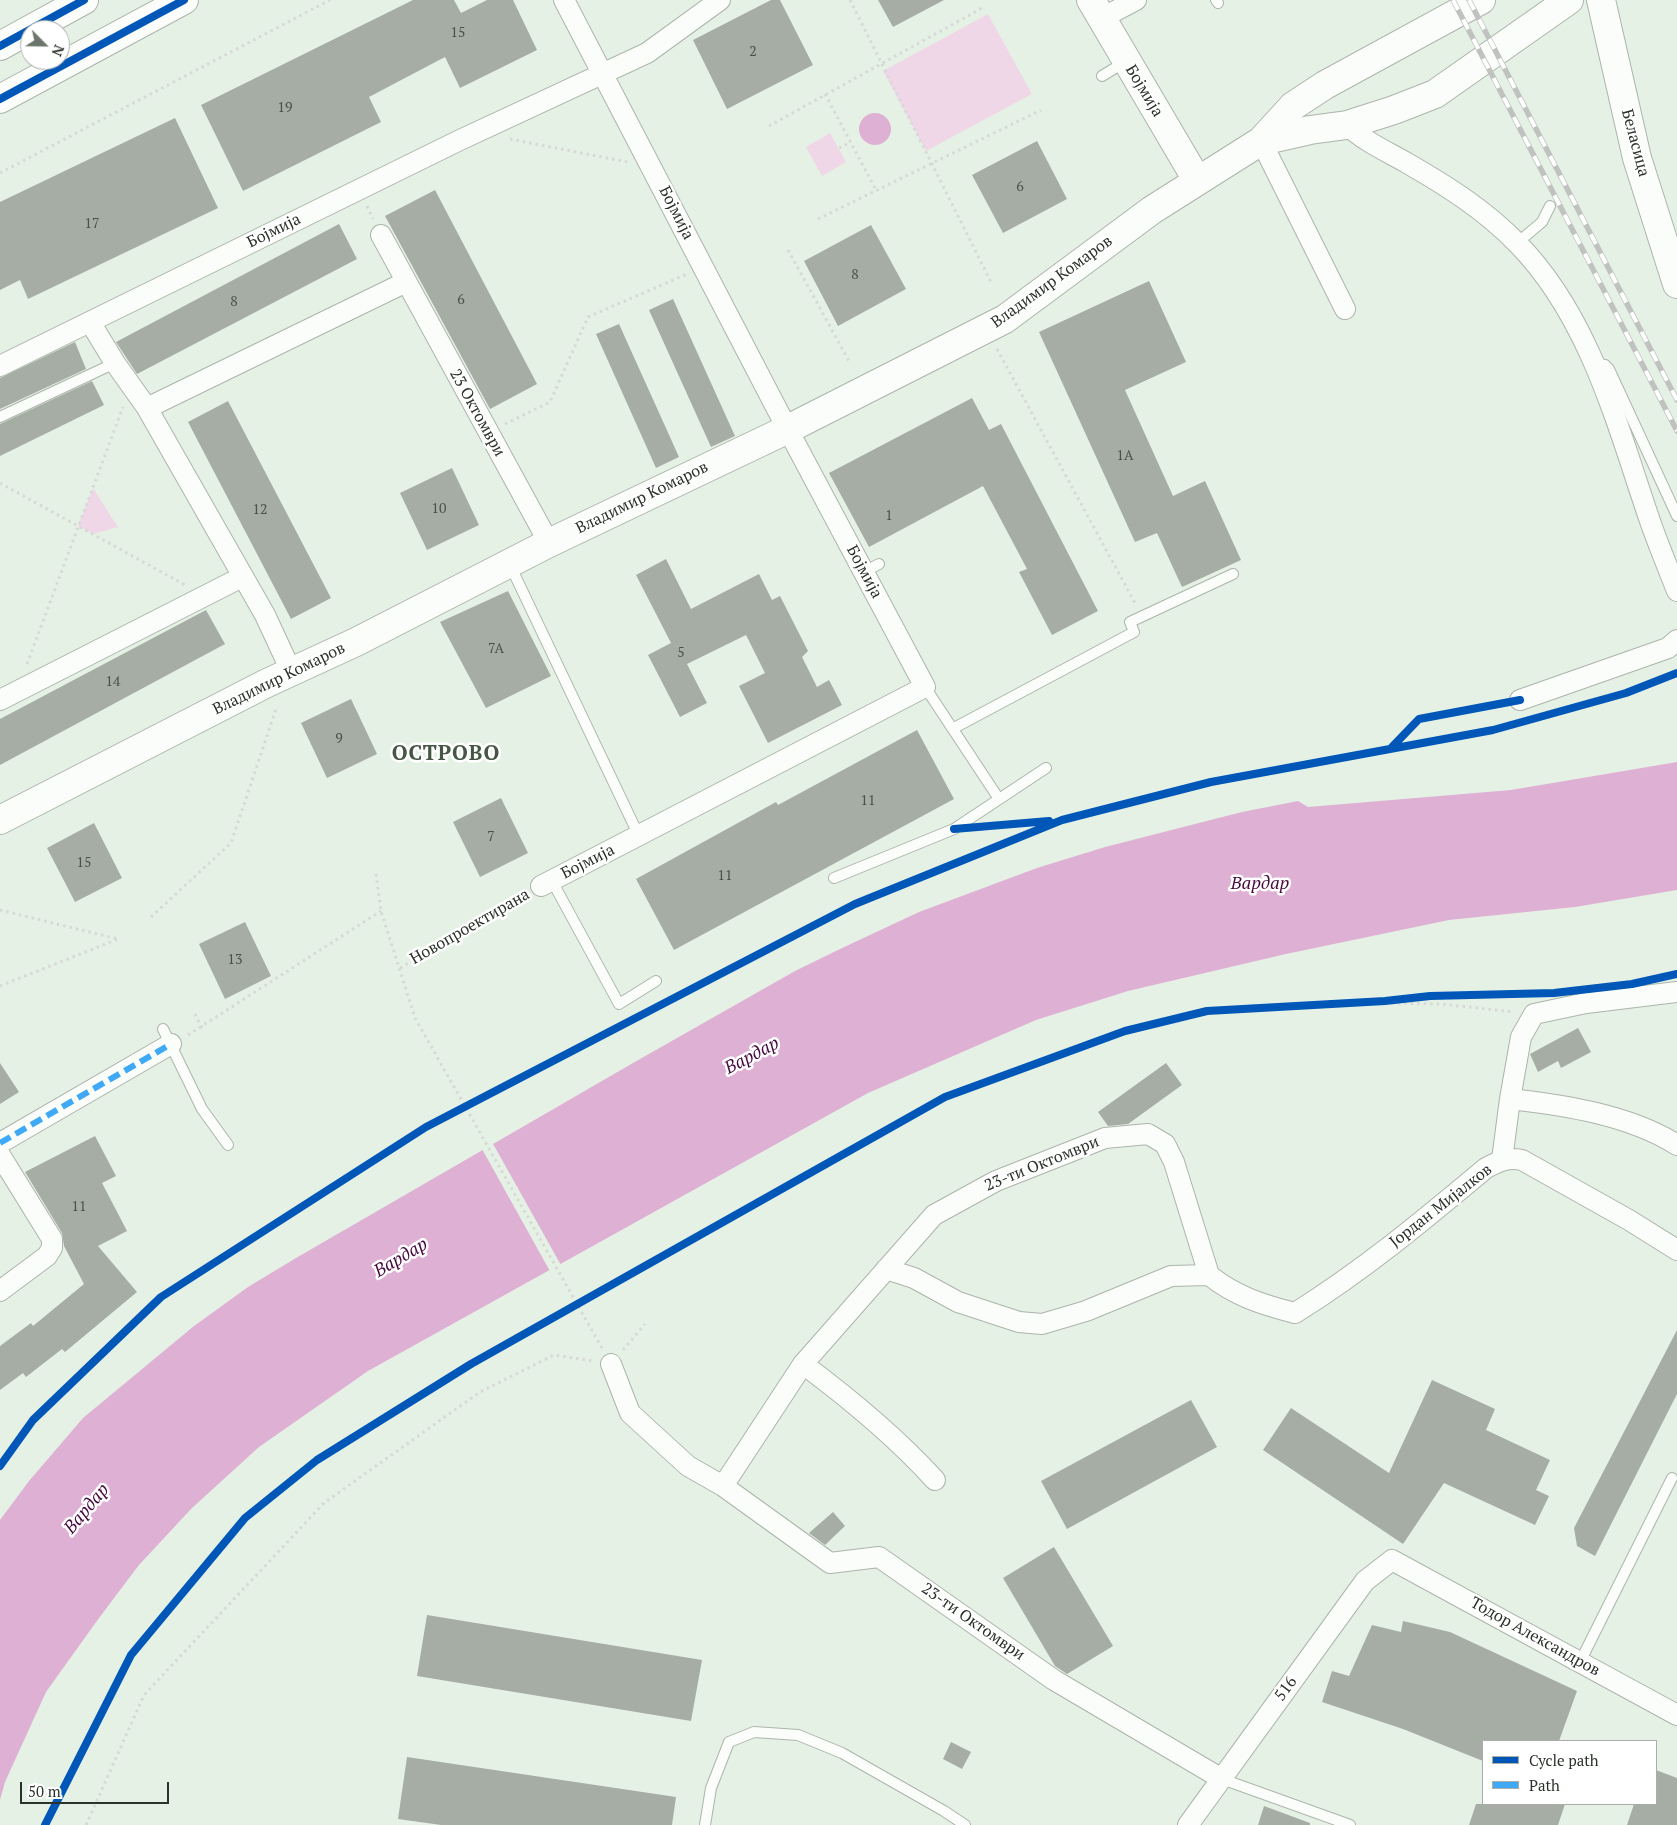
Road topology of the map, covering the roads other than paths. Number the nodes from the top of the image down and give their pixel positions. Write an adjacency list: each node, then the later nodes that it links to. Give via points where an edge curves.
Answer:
1 (84, 0): 10 (street)
2 (184, 0): 14 (street)
3 (564, 0): 12 (street)
4 (720, 0): 12 (street, Бојмија, via 647,53)
5 (1136, 0): 9 (street)
6 (1481, 0): 16 (street, Владимир Комаров, via 1325,85 1293,106)
7 (1569, 0): 15 (street, Владимир Комаров, via 1435,94)
8 (1601, 0): 22 (street, Беласица, via 1637,158)
9 (1097, 9): 11 (street, Бојмија)
10 (0, 46)
11 (1126, 61): 13 (lane); 17 (street, Бојмија)
12 (603, 73): 24 (street, Бојмија); 30 (street, Бојмија)
13 (1102, 76)
14 (0, 99)
15 (1347, 125): 16 (street, Владимир Комаров); 20 (street, via 1362,139 1461,195)
16 (1261, 141): 17 (street, Владимир Комаров); 23 (street)
17 (1197, 180): 30 (street, Владимир Комаров, via 1005,319)
18 (1550, 206): 20 (lane, via 1542,222)
19 (381, 235): 21 (street, 23 Октомври)
20 (1517, 243): 26 (street, via 1560,297)
21 (406, 282): 28 (street); 32 (street, 23 Октомври)
22 (1677, 284)
23 (1345, 309)
24 (90, 322): 25 (street); 27 (street, Бојмија)
25 (114, 363): 28 (street); 29 (lane)
26 (1593, 363): 31 (lane, via 1609,369); 36 (street)
27 (0, 366)
28 (147, 408): 35 (street)
29 (0, 417)
30 (788, 429): 32 (street, Владимир Комаров); 39 (street, Бојмија, via 871,568)
31 (1677, 516)
32 (549, 543): 33 (street, Владимир Комаров)
33 (510, 564): 38 (street, Владимир Комаров); 46 (lane)
34 (1233, 574): 42 (lane, via 1130,622 1134,632)
35 (242, 577): 38 (street, via 265,615); 40 (street)
36 (1677, 591)
37 (1677, 640): 41 (street, via 1668,648)
38 (291, 671): 45 (street, Владимир Комаров)
39 (925, 687): 42 (lane); 46 (street, Бојмија)
40 (8, 696)
41 (1520, 700)
42 (954, 728): 44 (lane)
43 (1046, 768): 44 (lane)
44 (999, 799): 47 (lane, via 954,829)
45 (0, 820)
46 (639, 836): 48 (street, Бојмија)
47 (834, 878)
48 (546, 883): 49 (lane, via 618,1004)
49 (656, 981)
50 (1677, 992): 52 (street, via 1586,1003 1534,1014 1521,1037)
51 (167, 1037): 53 (street); 54 (lane, via 202,1110)
52 (1510, 1099): 55 (street, via 1559,1105 1616,1118); 57 (street)
53 (0, 1143)
54 (228, 1145)
55 (1677, 1145)
56 (0, 1155): 61 (street, via 52,1239 52,1248 47,1256)
57 (1502, 1160): 58 (street, Јордан Мијалков, via 1522,1160); 60 (street, Јордан Мијалков, via 1486,1168 1341,1284 1295,1313 1245,1298)
58 (1677, 1250)
59 (886, 1269): 60 (street, via 914,1278 958,1302 1019,1322 1042,1324 1086,1311 1171,1276); 60 (street, 23-ти Октомври, via 934,1215 996,1181 1105,1138 1148,1134 1165,1144 1174,1162); 63 (street, 23-ти Октомври)
60 (1209, 1275)
61 (0, 1291)
62 (611, 1364): 66 (street, 23-ти Октомври, via 630,1413 688,1466)
63 (803, 1364): 65 (street, via 848,1397 914,1456); 66 (street, 23-ти Октомври)
64 (1672, 1478): 68 (lane)
65 (935, 1480)
66 (724, 1486): 70 (street, 23-ти Октомври, via 830,1563 879,1557 1054,1680)
67 (1392, 1560): 68 (street, Тодор Александров); 70 (street, 516, via 1365,1581)
68 (1580, 1662): 69 (street, Тодор Александров)
69 (1677, 1715)
70 (1222, 1779): 73 (street, 516); 74 (lane)
71 (705, 1825): 72 (lane, via 710,1788 729,1742 754,1732 798,1735 842,1753)
72 (965, 1825)
73 (1188, 1825)
74 (1350, 1825)

